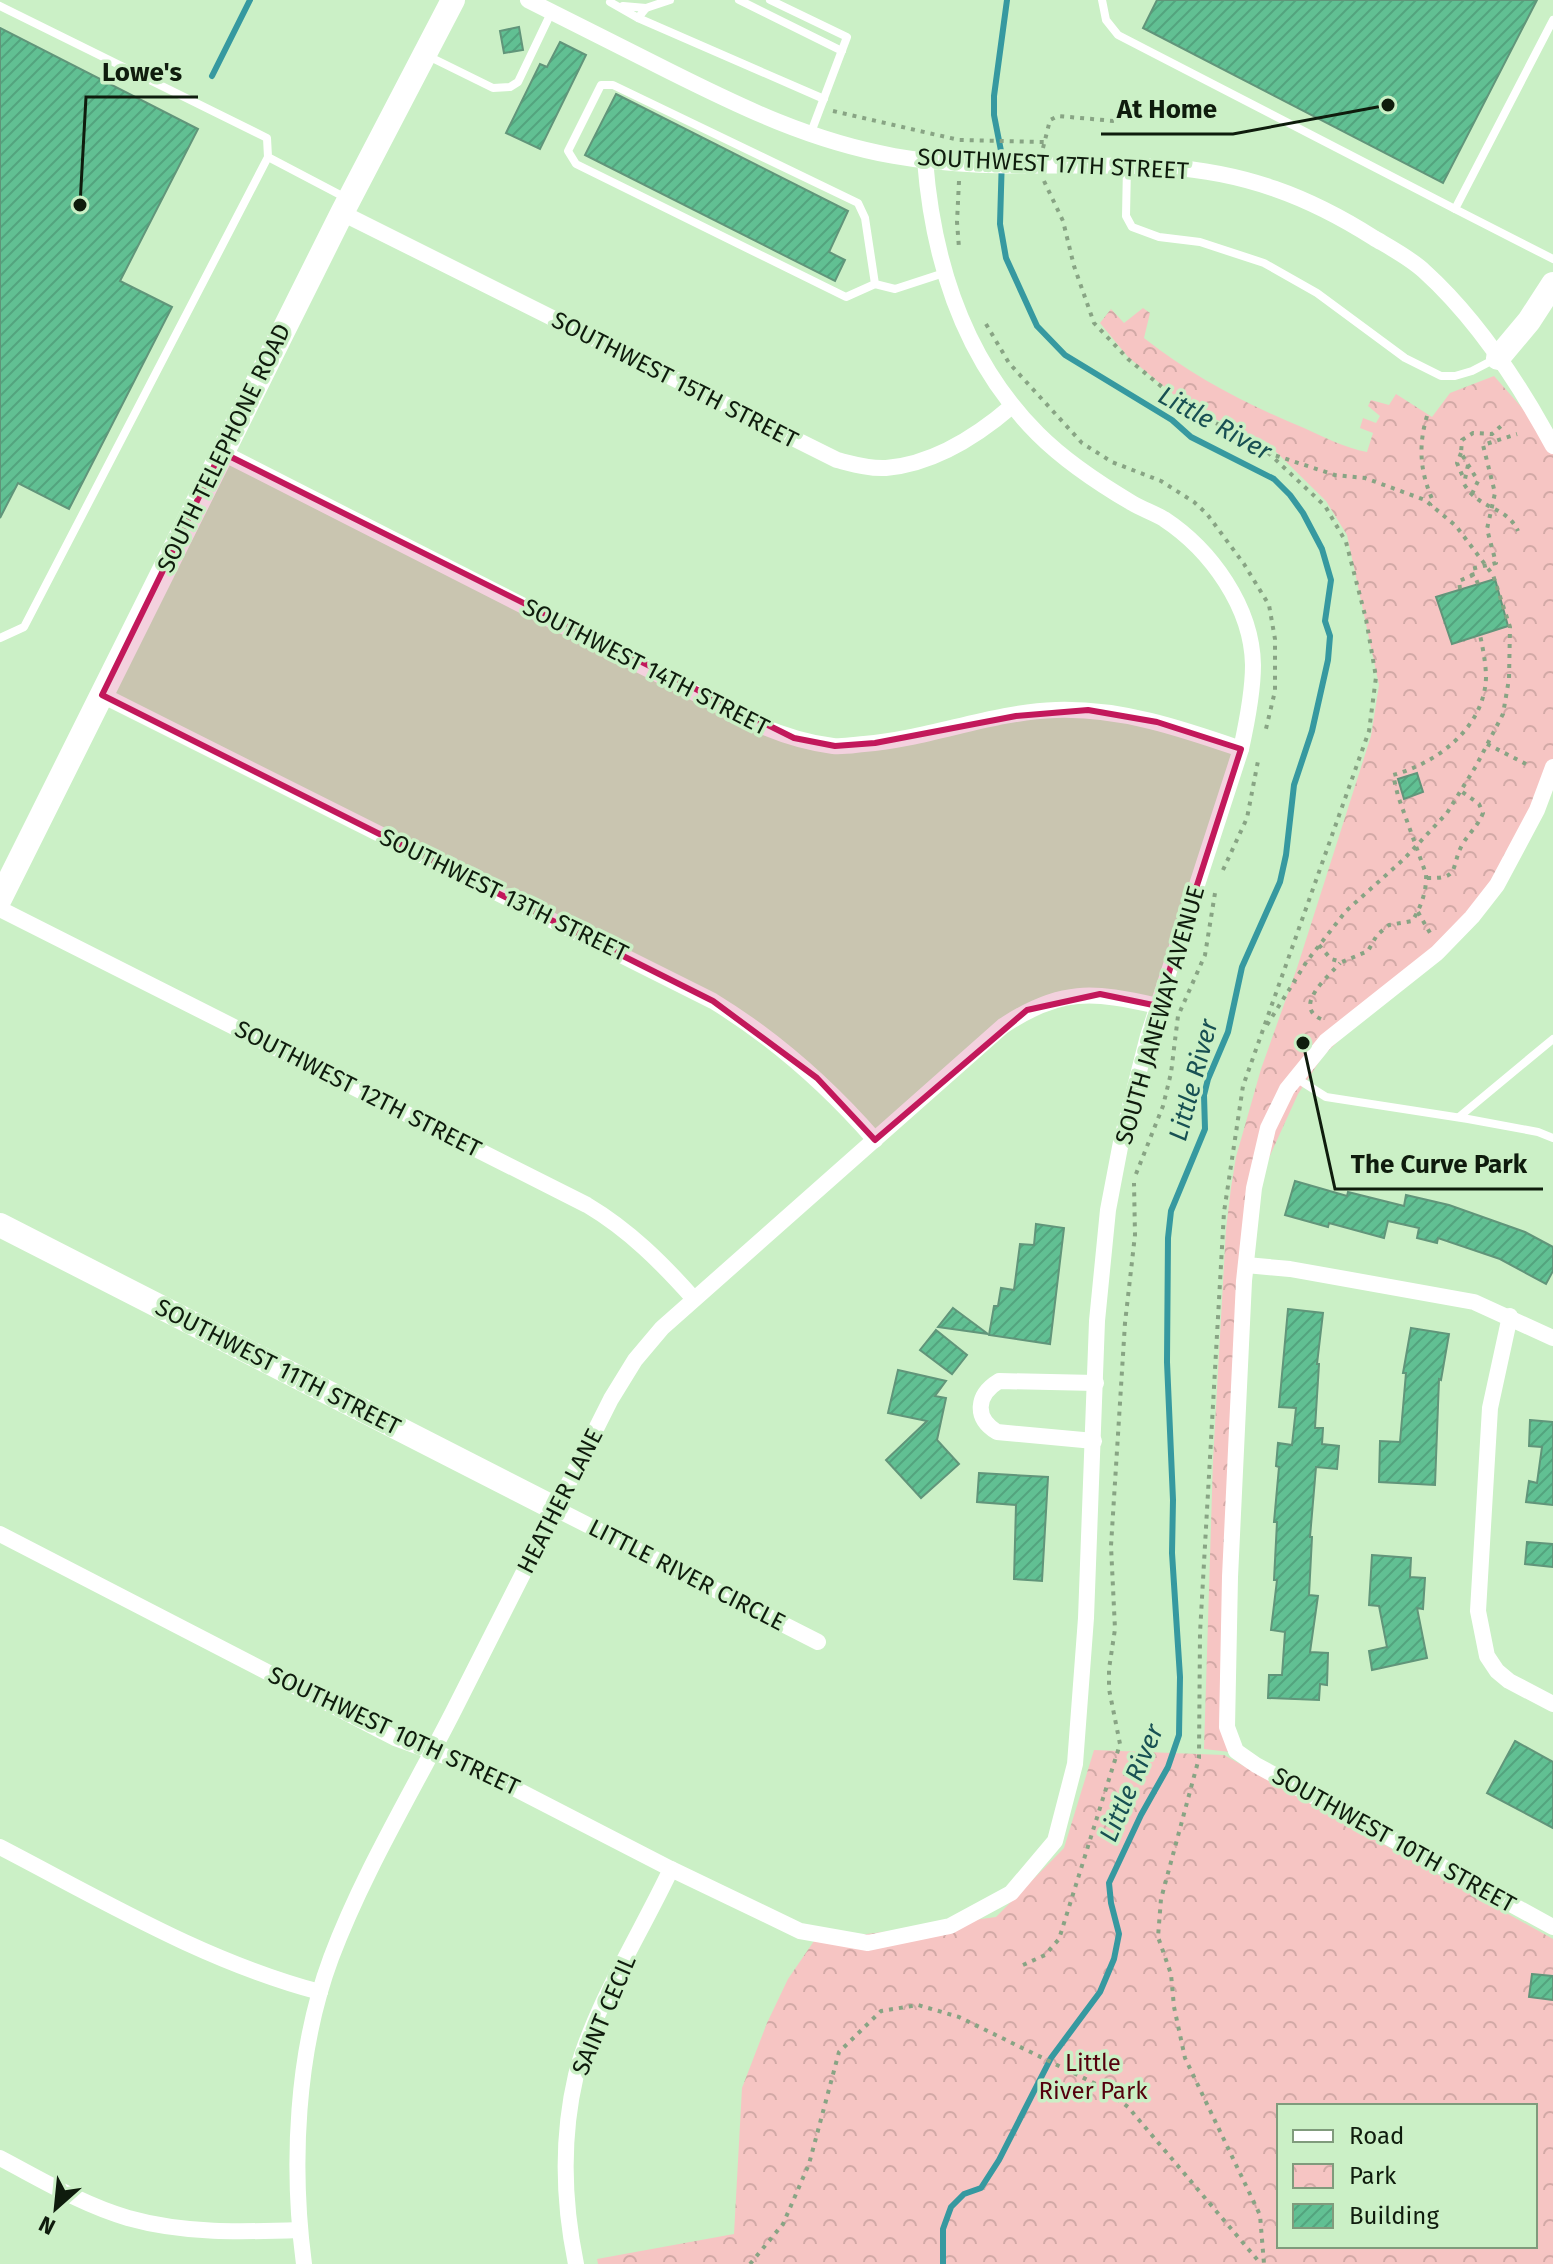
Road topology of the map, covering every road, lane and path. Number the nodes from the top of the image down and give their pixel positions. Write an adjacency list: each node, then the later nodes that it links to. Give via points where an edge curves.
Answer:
1 (453, 0): 14 (main road, SOUTH TELEPHONE ROAD)
2 (528, 0): 10 (street, SOUTHWEST 17TH STREET)
3 (670, 0): 9 (lane)
4 (739, 0): 13 (lane)
5 (770, 0): 13 (lane, via 847,37)
6 (1102, 0): 25 (lane, via 1106,20 1118,35)
7 (609, 1): 9 (lane); 11 (lane)
8 (0, 6): 20 (lane, via 267,138)
9 (646, 8): 11 (lane)
10 (552, 12): 14 (lane, via 518,82 510,87 493,88); 17 (street, SOUTHWEST 17TH STREET, via 762,117)
11 (638, 18): 15 (lane)
12 (1553, 20): 25 (lane)
13 (842, 51): 15 (lane)
14 (426, 55): 24 (main road, SOUTH TELEPHONE ROAD)
15 (824, 99): 17 (lane)
16 (1114, 121): 19 (path, via 1058,116 1050,120)
17 (810, 135): 21 (street, SOUTHWEST 17TH STREET)
18 (959, 140): 19 (path)
19 (1044, 142): 22 (path)
20 (268, 157): 24 (lane); 50 (lane, via 24,627)
21 (925, 160): 22 (street, SOUTHWEST 17TH STREET); 27 (street, SOUTH JANEWAY AVENUE)
22 (1034, 165): 23 (street, SOUTHWEST 17TH STREET); 37 (path, via 1063,221 1094,323 1190,410)
23 (1127, 166): 30 (street, SOUTHWEST 17TH STREET, via 1215,172 1313,203 1424,271); 30 (lane, via 1126,216 1132,227 1264,263 1317,293 1405,358 1441,376 1472,371)
24 (345, 206): 31 (street, SOUTHWEST 15TH STREET, via 837,460 884,468 915,463 945,453); 36 (main road, SOUTH TELEPHONE ROAD)
25 (1455, 209): 26 (lane)
26 (1553, 259)
27 (944, 273): 28 (lane, via 895,289); 31 (street, SOUTH JANEWAY AVENUE, via 963,328)
28 (875, 284): 28 (lane, via 858,203 613,85 601,85 568,151 576,164 846,297)
29 (1553, 284): 30 (main road)
30 (1498, 358): 35 (street, SOUTHWEST 17TH STREET)
31 (1012, 406): 53 (street, SOUTH JANEWAY AVENUE, via 1068,461 1164,519 1215,565 1241,614 1253,662)
32 (1427, 416): 42 (path, via 1420,438)
33 (1501, 426): 38 (path, via 1492,434 1467,435)
34 (1517, 434): 43 (path, via 1483,445 1495,493)
35 (1553, 446)
36 (221, 452): 51 (main road, SOUTH TELEPHONE ROAD); 53 (street, SOUTHWEST 14TH STREET, via 740,716 794,738 835,746 875,743 1053,710 1088,710 1157,722)
37 (1269, 453): 42 (path, via 1335,475 1392,486); 67 (path, via 1325,506 1346,542 1376,677 1369,731)
38 (1461, 453): 39 (path); 40 (path, via 1457,463)
39 (1468, 465): 40 (path); 41 (path, via 1478,481)
40 (1465, 479): 41 (path)
41 (1472, 494): 43 (path)
42 (1430, 505): 45 (path, via 1456,526)
43 (1492, 509): 44 (path, via 1505,514); 45 (path, via 1487,529 1496,563)
44 (1518, 531)
45 (1486, 566): 46 (path, via 1471,569); 52 (path, via 1510,627 1503,714)
46 (1473, 575): 47 (path); 48 (path, via 1459,581)
47 (1478, 584)
48 (1460, 589)
49 (1480, 635): 57 (path, via 1486,680 1463,733 1443,753 1393,775)
50 (0, 638)
51 (102, 695): 59 (main road, SOUTH TELEPHONE ROAD); 72 (street, SOUTHWEST 13TH STREET, via 713,1001 807,1069)
52 (1487, 744): 54 (path); 56 (path)
53 (1241, 749): 65 (street, SOUTH JANEWAY AVENUE)
54 (1526, 764)
55 (1553, 767): 69 (street, via 1497,885 1472,917 1437,953 1326,1041)
56 (1461, 791): 57 (path); 58 (path, via 1479,804 1479,824 1460,848 1455,870 1448,877)
57 (1415, 847): 58 (path); 63 (path, via 1346,911)
58 (1427, 878): 61 (path)
59 (0, 899)
60 (0, 909): 75 (street, SOUTHWEST 12TH STREET, via 587,1205 637,1241)
61 (1418, 912): 62 (path); 64 (path, via 1412,921 1381,930 1368,951)
62 (1430, 933)
63 (1319, 945): 64 (path, via 1331,959); 67 (path)
64 (1342, 962): 66 (path, via 1312,996 1312,1014)
65 (1158, 1006): 72 (street, HEATHER LANE, via 1100,994 1049,1000 1027,1010); 78 (street, SOUTH JANEWAY AVENUE, via 1108,1210)
66 (1321, 1019)
67 (1260, 1037): 95 (path, via 1243,1086 1224,1212 1200,1633 1199,1758 1161,1899 1158,1937 1171,1974 1185,2058 1260,2215)
68 (1553, 1039): 70 (lane)
69 (1295, 1078): 70 (lane, via 1326,1097); 74 (street, via 1268,1128 1254,1188)
70 (1459, 1117): 71 (lane)
71 (1553, 1138)
72 (875, 1140): 75 (street, HEATHER LANE)
73 (0, 1225): 80 (main road, SOUTHWEST 11TH STREET)
74 (1246, 1265): 76 (street, via 1450,1297); 88 (street, SOUTHWEST 10TH STREET, via 1230,1577 1227,1727 1236,1751)
75 (694, 1299): 80 (street, HEATHER LANE, via 628,1369)
76 (1510, 1316): 77 (street); 83 (street, via 1490,1408 1478,1611 1487,1656 1497,1671)
77 (1553, 1338)
78 (1096, 1383): 79 (street, SOUTH JANEWAY AVENUE); 79 (street, via 999,1381 981,1406 982,1418 997,1432)
79 (1094, 1441): 87 (street, SOUTH JANEWAY AVENUE, via 1075,1764 1055,1841 1011,1893 937,1929 868,1943 800,1931)
80 (556, 1509): 82 (street, LITTLE RIVER CIRCLE); 84 (street, HEATHER LANE)
81 (0, 1534): 84 (street, SOUTHWEST 10TH STREET, via 395,1738)
82 (818, 1642)
83 (1553, 1704)
84 (433, 1752): 86 (street, SOUTHWEST 10TH STREET, via 469,1765); 89 (street, HEATHER LANE, via 352,1908)
85 (0, 1847): 89 (street, via 211,1954)
86 (671, 1869): 87 (street, SOUTHWEST 10TH STREET); 93 (street, SAINT CECIL, via 597,2019 577,2074 565,2153)
87 (745, 1906)
88 (1553, 1927)
89 (320, 1992): 91 (street, HEATHER LANE, via 299,2116)
90 (0, 2158): 91 (street, via 129,2218 195,2231)
91 (300, 2230): 92 (street, HEATHER LANE)
92 (304, 2264)
93 (576, 2264)
94 (750, 2264): 95 (path, via 783,2224 809,2164 839,2052 881,2011 918,2005 959,2017 1102,2087 1128,2107)
95 (1262, 2264)

